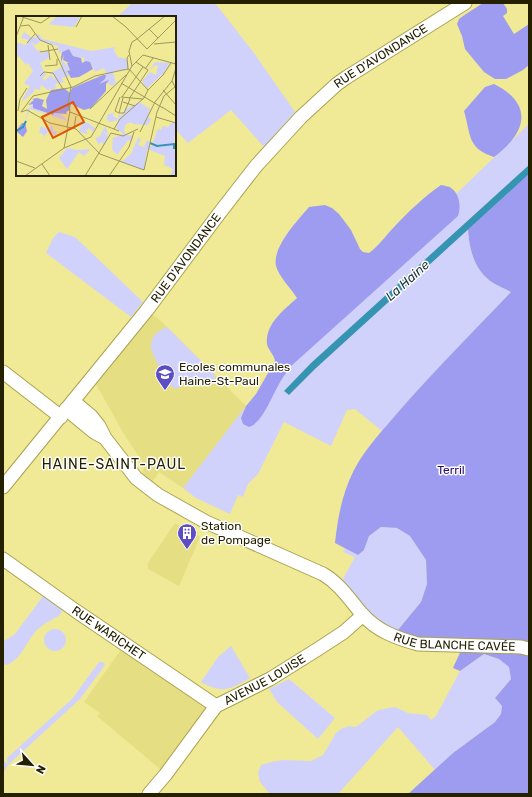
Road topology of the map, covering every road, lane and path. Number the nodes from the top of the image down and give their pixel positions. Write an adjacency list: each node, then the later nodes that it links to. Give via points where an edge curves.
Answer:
1 (466, 3): 3 (street, RUE D'AVONDANCE, via 347,77 301,117 256,166 147,310)
2 (3, 372): 3 (street, RUE BLANCHE CAVÉE)
3 (67, 409): 4 (street, RUE D'AVONDANCE); 6 (street, RUE BLANCHE CAVÉE, via 91,416 136,478 158,495 206,522 323,574 339,586)
4 (3, 486)
5 (3, 559): 8 (street, RUE WARICHET)
6 (363, 615): 7 (street, RUE BLANCHE CAVÉE, via 382,631 418,644); 8 (street, AVENUE LOUISE, via 344,632 270,679)
7 (529, 649)
8 (216, 706): 9 (street, AVENUE LOUISE)
9 (149, 794)

